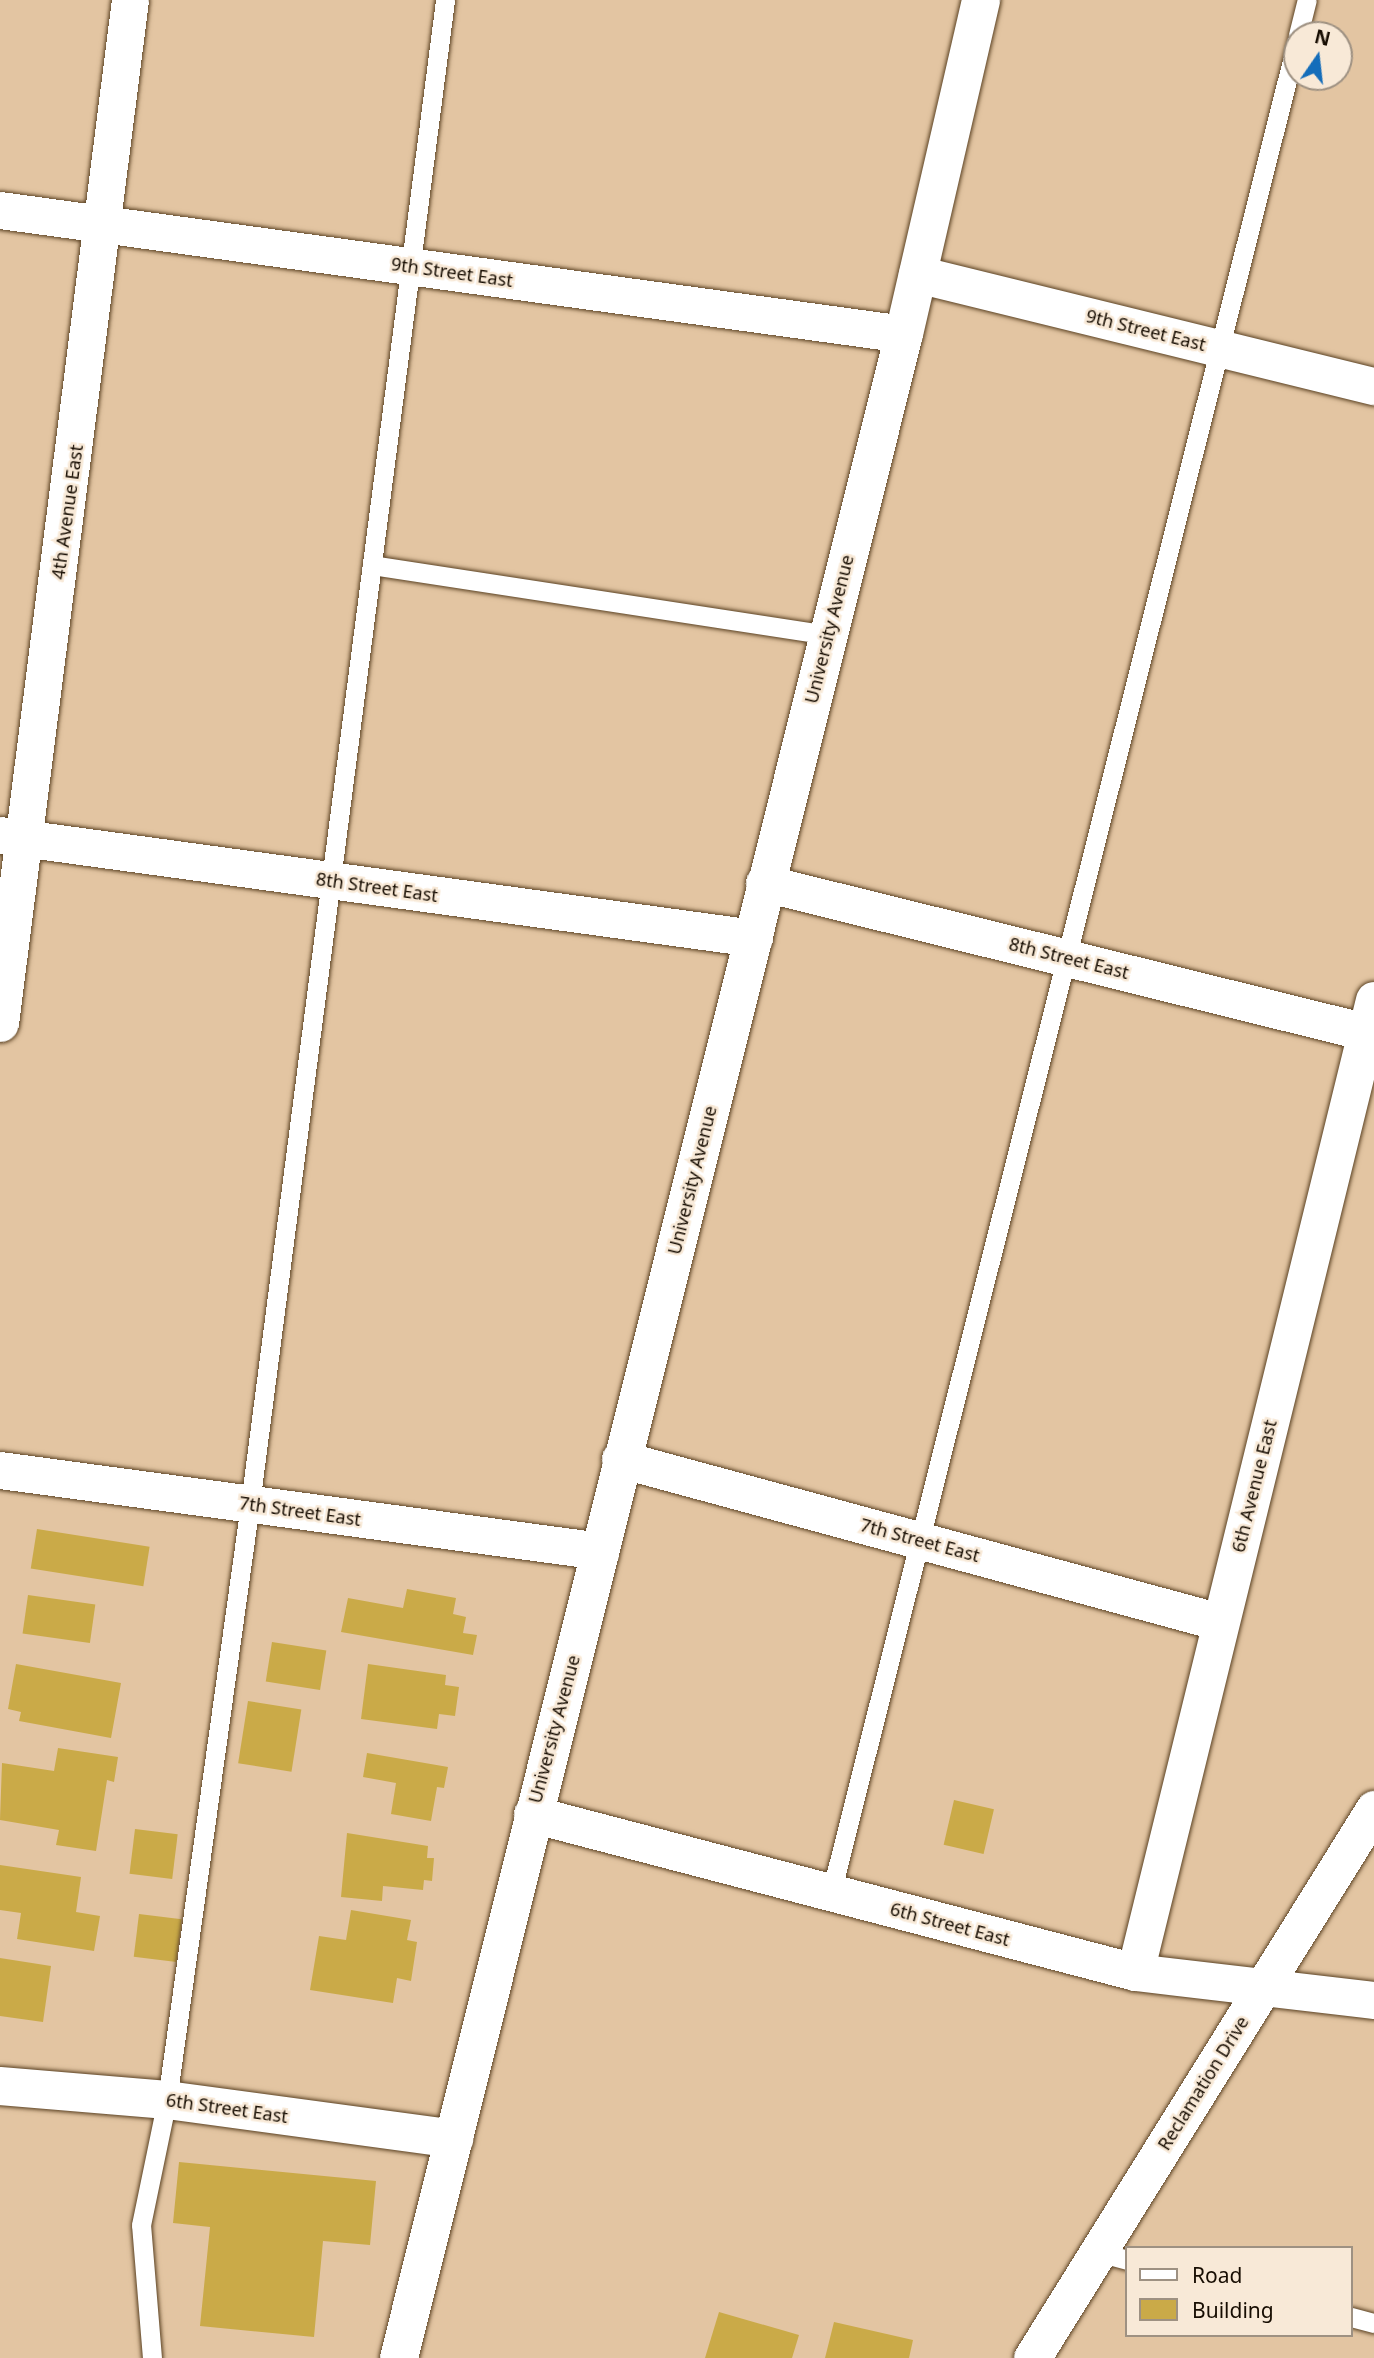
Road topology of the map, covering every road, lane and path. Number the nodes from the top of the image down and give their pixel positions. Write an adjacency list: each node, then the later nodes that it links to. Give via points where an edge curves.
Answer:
1 (130, 0): 8 (street, 4th Avenue East)
2 (445, 0): 9 (lane)
3 (981, 0): 10 (street, University Avenue)
4 (1307, 0): 5 (lane)
5 (1302, 21)
6 (1284, 91): 12 (lane)
7 (0, 209): 8 (street, 9th Street East)
8 (105, 224): 9 (street, 9th Street East); 16 (street, 4th Avenue East)
9 (410, 266): 11 (street, 9th Street East); 14 (lane)
10 (917, 274): 11 (street, University Avenue); 12 (street, 9th Street East)
11 (904, 334): 15 (street, University Avenue)
12 (1220, 349): 13 (street, 9th Street East); 20 (lane)
13 (1374, 386)
14 (372, 565): 15 (lane); 17 (lane)
15 (827, 635): 18 (street, University Avenue)
16 (12, 837): 17 (street, 8th Street East); 22 (street, 4th Avenue East)
17 (332, 881): 19 (street, 8th Street East); 25 (lane)
18 (764, 883): 19 (street, University Avenue); 20 (street, 8th Street East)
19 (754, 938): 23 (street, University Avenue)
20 (1067, 958): 21 (street, 8th Street East); 26 (lane)
21 (1371, 1022): 28 (street, 6th Avenue East)
22 (0, 1023)
23 (620, 1459): 26 (street, 7th Street East); 27 (street, University Avenue)
24 (0, 1470): 25 (street, 7th Street East)
25 (250, 1504): 27 (street, 7th Street East); 36 (lane)
26 (920, 1540): 28 (street, 7th Street East); 31 (lane)
27 (601, 1551): 30 (street, University Avenue)
28 (1220, 1622): 32 (street, 6th Avenue East)
29 (1374, 1809): 33 (street, Reclamation Drive)
30 (532, 1814): 31 (street, 6th Street East); 37 (street, University Avenue)
31 (831, 1892): 32 (street, 6th Street East)
32 (1135, 1972): 33 (street, 6th Street East)
33 (1263, 1987): 34 (street, 6th Street East); 38 (street, Reclamation Drive)
34 (1374, 2000)
35 (0, 2086): 36 (street, 6th Street East)
36 (167, 2100): 37 (street, 6th Street East); 41 (lane, via 141,2225)
37 (454, 2139): 42 (street, University Avenue)
38 (1113, 2256): 43 (street, Reclamation Drive)
39 (1353, 2318): 40 (lane)
40 (1374, 2323)
41 (152, 2358)
42 (399, 2358)
43 (1032, 2358)

